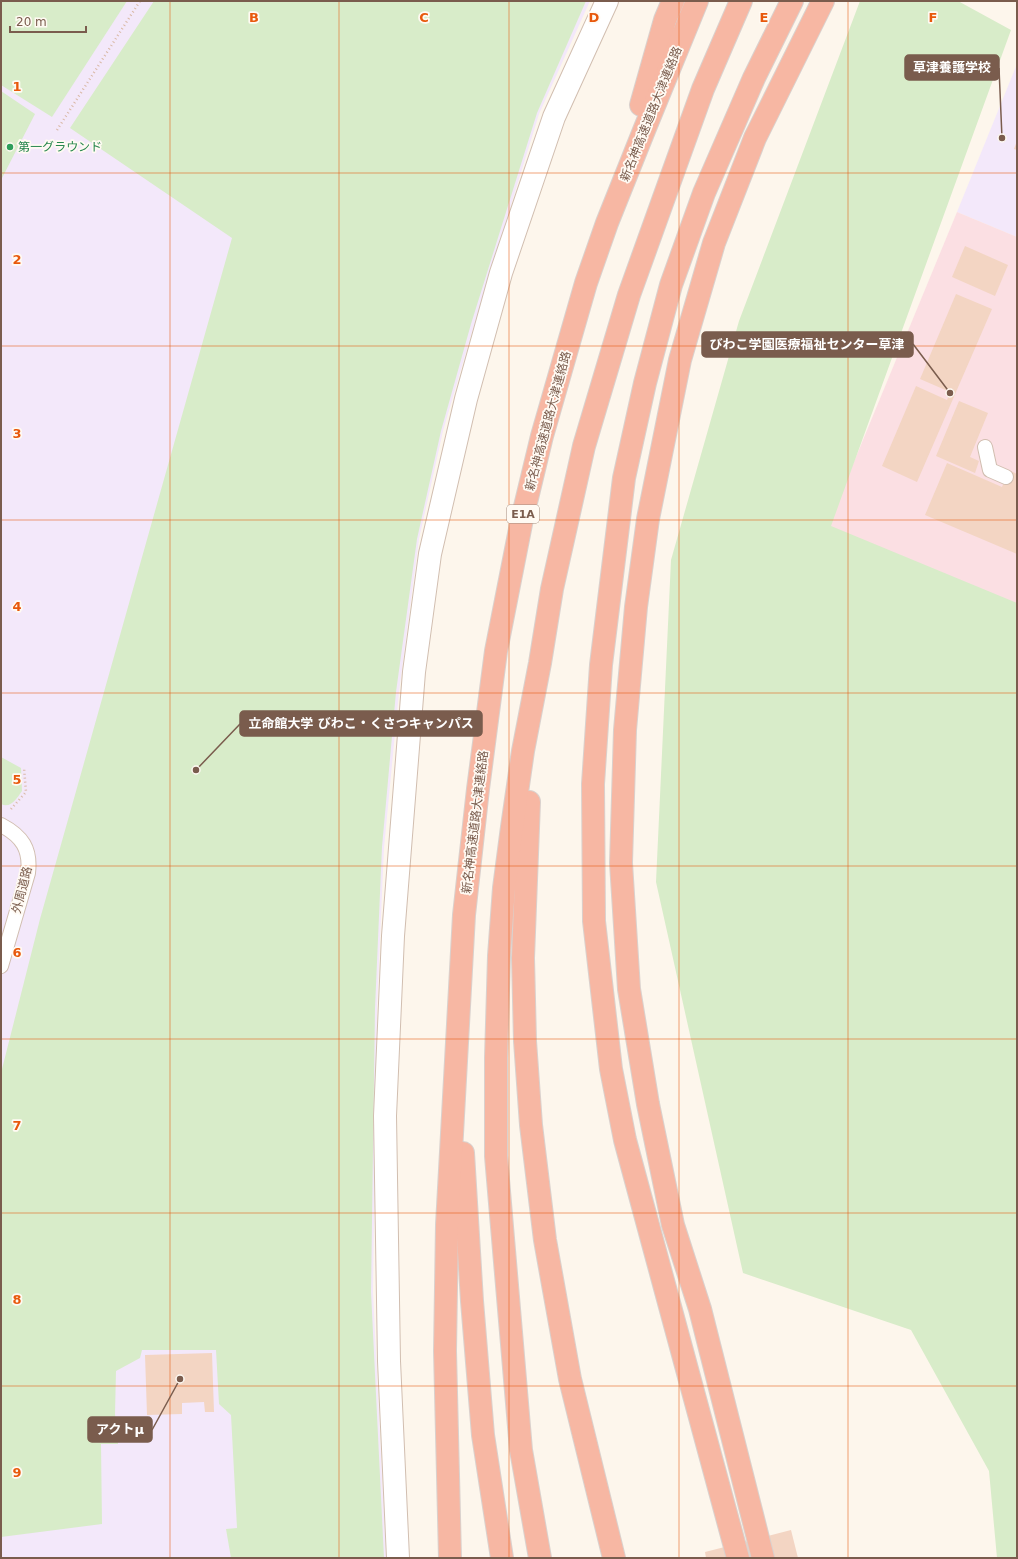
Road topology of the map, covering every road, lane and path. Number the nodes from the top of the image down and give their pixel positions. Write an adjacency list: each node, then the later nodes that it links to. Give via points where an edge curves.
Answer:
1 (140, 1): 8 (path)
2 (607, 1): 18 (street, via 554,117 501,273 466,399 430,554 416,664 393,936 385,1116 389,1361)
3 (673, 1): 9 (highway, via 665,20)
4 (697, 1): 9 (highway, 新名神高速道路大津連絡路 / E1A)
5 (741, 1): 12 (highway, via 703,88 678,155 607,363 584,446 552,589)
6 (792, 1): 23 (highway, via 754,78 704,193 671,286 645,383 624,478 601,665 593,784 594,921 611,1069 625,1140)
7 (822, 1): 24 (highway, via 750,152 714,243 680,360 648,519 636,607 625,738 621,863 629,989 645,1089 673,1225 700,1309)
8 (57, 130)
9 (607, 223): 17 (highway, 新名神高速道路大津連絡路 / E1A, via 586,283 542,436 522,519 496,651 464,915)
10 (985, 447): 11 (lane, via 990,470)
11 (1006, 477)
12 (540, 663): 21 (highway, via 523,751 504,888 496,1058 496,1156 521,1450); 22 (highway, via 527,823 523,958 531,1126 545,1240 570,1378)
13 (24, 768): 14 (path, via 26,792)
14 (10, 811)
15 (1, 825): 16 (lane, 外周道路, via 13,831 22,840 29,856 28,873)
16 (1, 966)
17 (457, 1052): 19 (highway, via 447,1225 445,1343); 20 (highway, via 482,1419)
18 (398, 1558)
19 (450, 1558)
20 (502, 1558)
21 (540, 1558)
22 (614, 1558)
23 (738, 1558)
24 (763, 1558)

